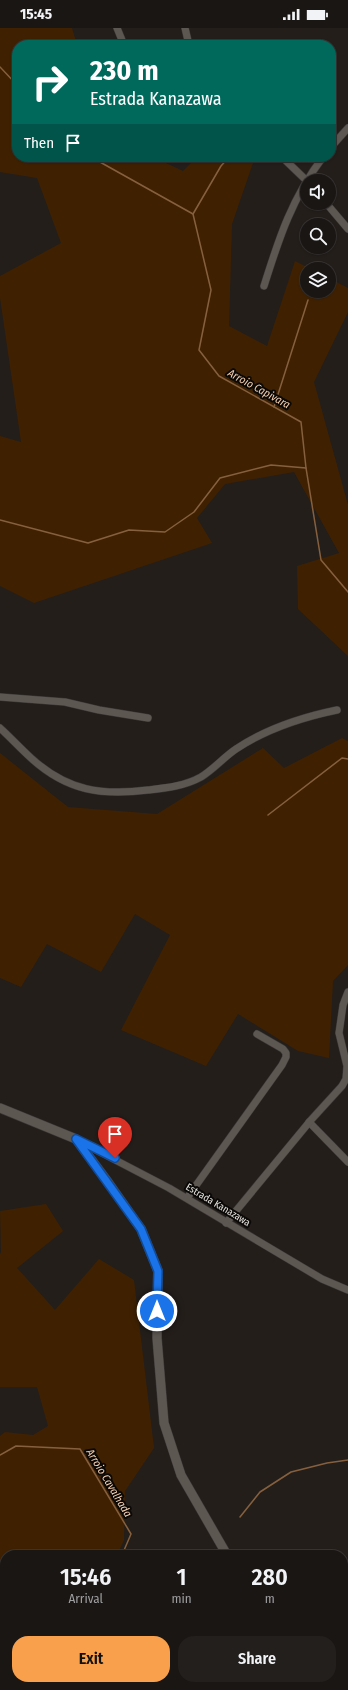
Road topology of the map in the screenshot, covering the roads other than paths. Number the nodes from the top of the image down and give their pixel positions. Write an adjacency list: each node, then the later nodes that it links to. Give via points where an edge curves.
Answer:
1 (117, 28): 3 (street)
2 (185, 28): 4 (street)
3 (122, 40)
4 (188, 40)
5 (348, 128): 6 (street)
6 (336, 141)
7 (287, 162): 10 (street)
8 (319, 162): 9 (street)
9 (311, 174)
10 (300, 175)
11 (300, 193): 14 (street, via 281,233)
12 (332, 210): 13 (street)
13 (348, 229)
14 (264, 286)
15 (0, 697): 17 (street, via 65,702)
16 (337, 710): 18 (street, via 312,715 268,732 236,749 200,778 174,787 112,793 85,790 58,777 32,759)
17 (148, 718)
18 (0, 728)
19 (348, 992): 22 (street, via 343,1005 339,1033 347,1066 346,1079)
20 (257, 1034): 25 (street, via 283,1049 286,1057)
21 (0, 1108): 23 (main road)
22 (309, 1122): 24 (street); 26 (street)
23 (76, 1139): 25 (street, Estrada Kanazawa); 28 (main road, via 141,1229 158,1271 157,1338 164,1423 181,1475)
24 (348, 1162)
25 (187, 1198): 26 (street, Estrada Kanazawa)
26 (226, 1223): 27 (street, Estrada Kanazawa, via 322,1279)
27 (348, 1290)
28 (224, 1550)

